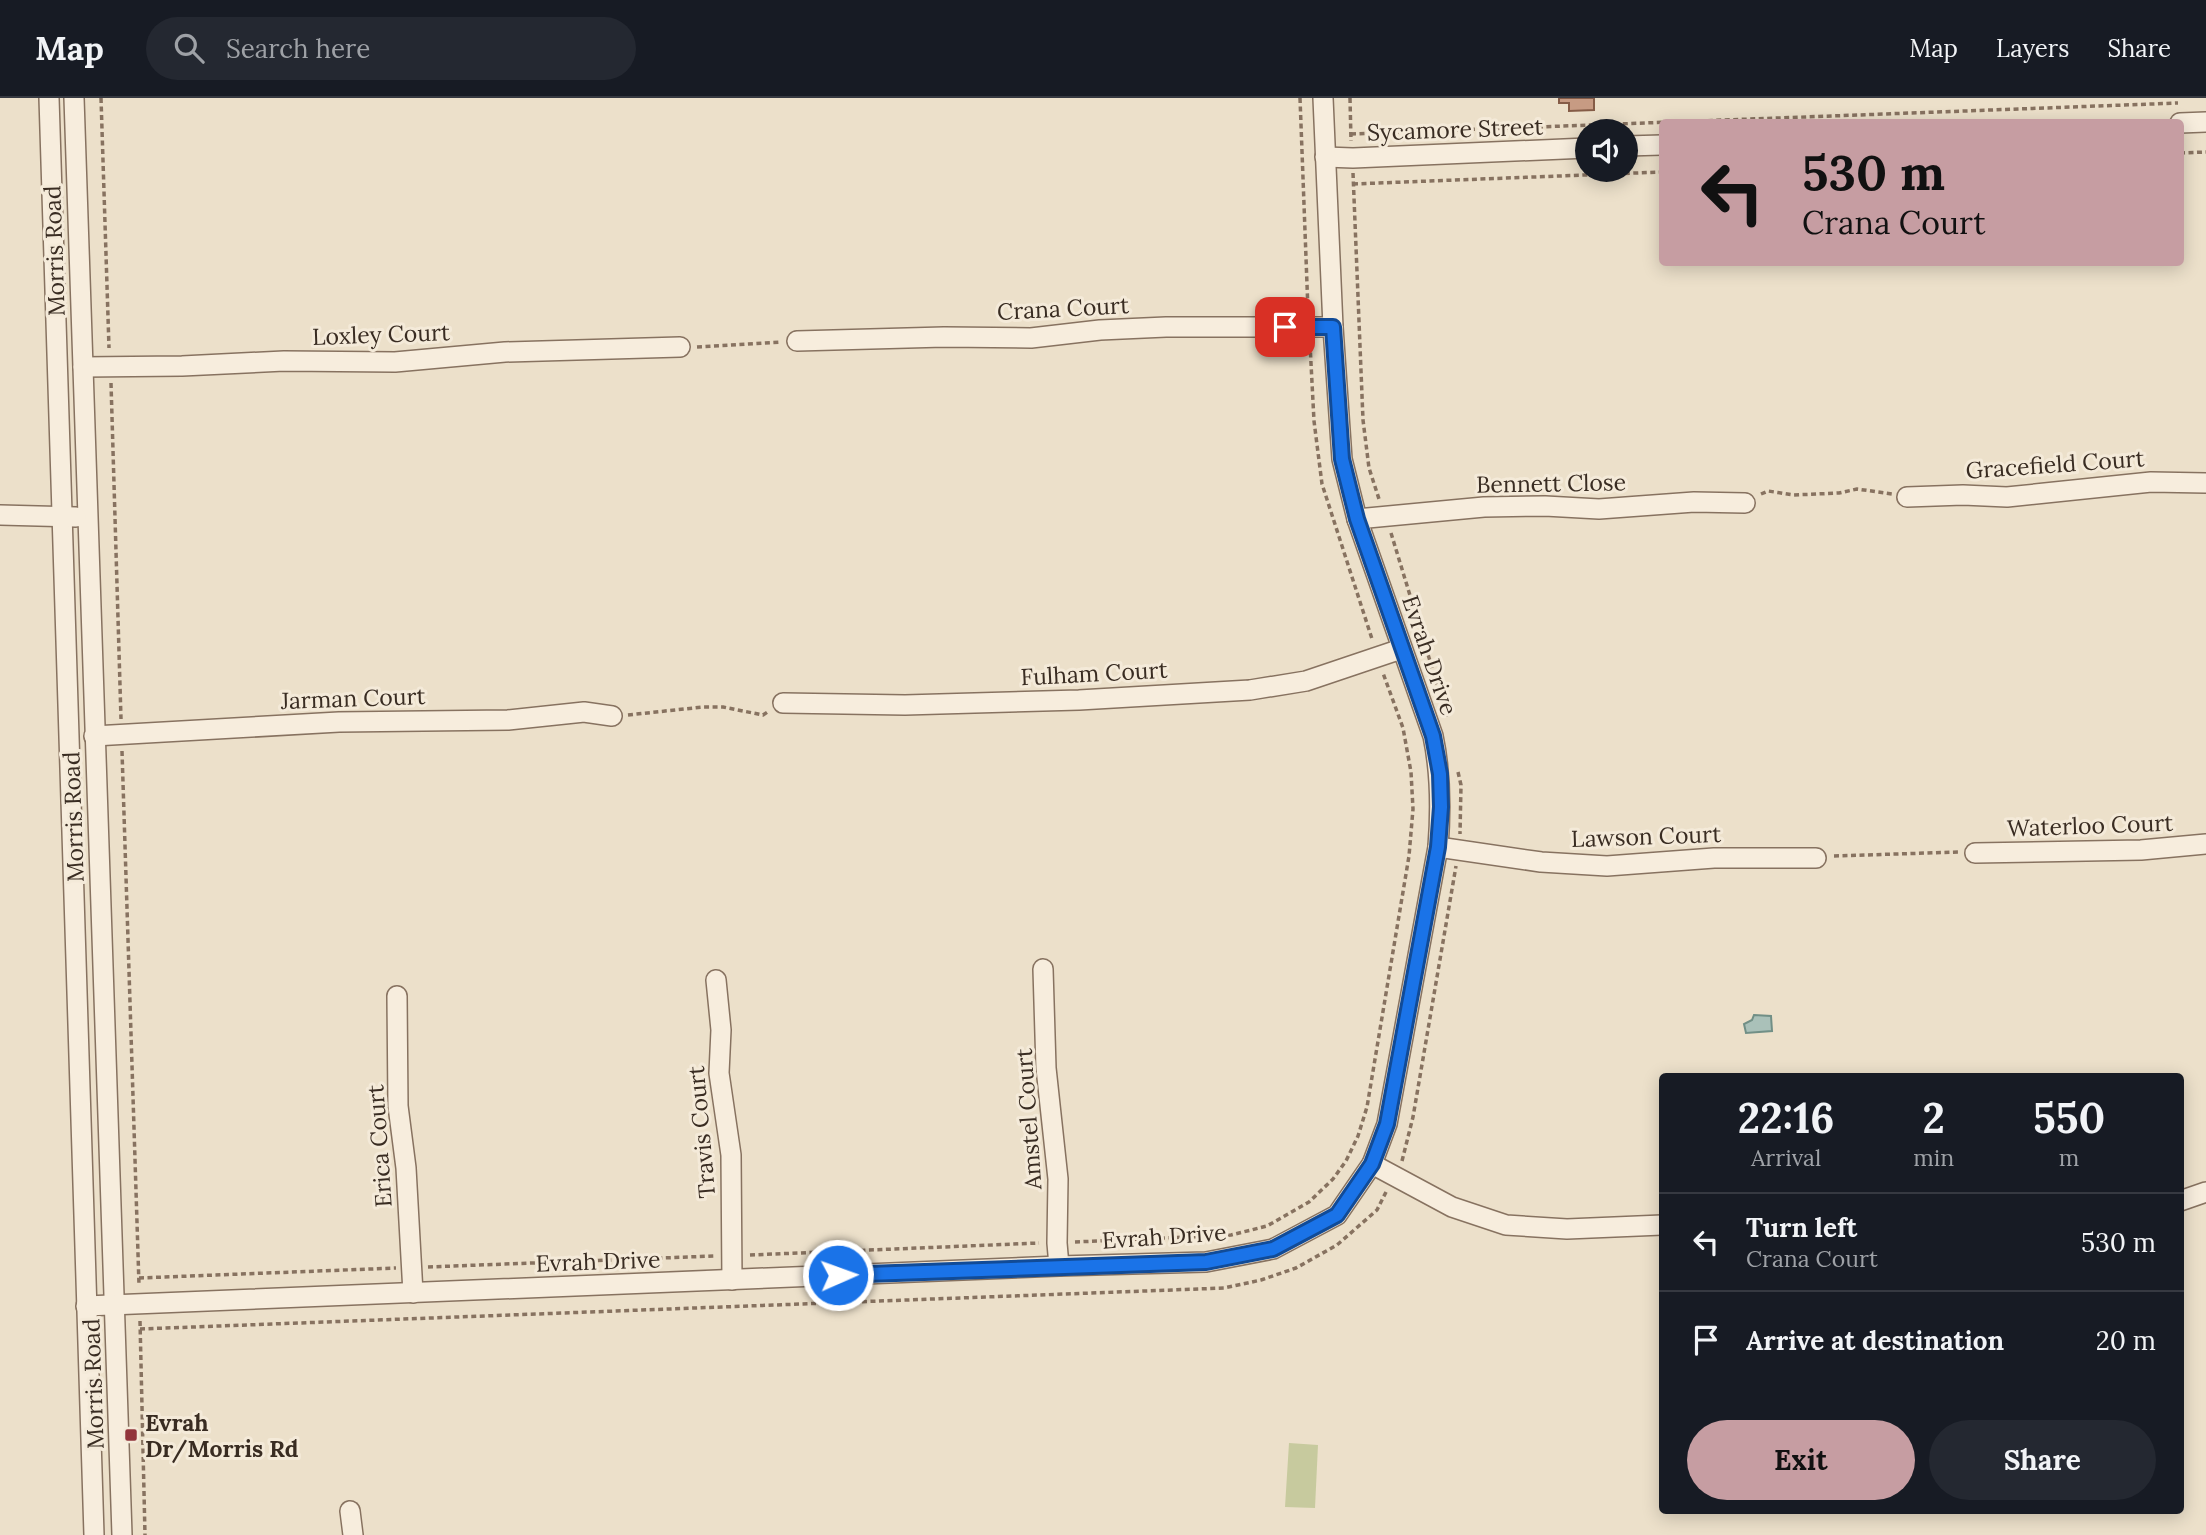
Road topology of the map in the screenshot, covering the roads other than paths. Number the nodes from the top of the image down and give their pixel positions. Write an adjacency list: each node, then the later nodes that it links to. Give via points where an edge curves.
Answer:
1 (49, 98): 15 (street, Morris Road)
2 (74, 98): 13 (street, Morris Road)
3 (1323, 98): 9 (street, Evrah Drive)
4 (2206, 122): 5 (street)
5 (2184, 123)
6 (1659, 145): 7 (street)
7 (1638, 146)
8 (1575, 149): 9 (street, Sycamore Street)
9 (1325, 157): 10 (street, Evrah Drive)
10 (1333, 327): 11 (street, Crana Court, via 1166,327 1031,338); 22 (street, Evrah Drive, via 1342,459)
11 (797, 341)
12 (680, 347): 13 (street, Loxley Court, via 505,352 395,362)
13 (83, 367): 14 (street, Morris Road)
14 (84, 410): 15 (street); 20 (street, Morris Road)
15 (60, 411): 21 (street, Morris Road)
16 (2206, 483): 17 (street, Gracefield Court, via 2151,482 2007,497)
17 (1908, 497)
18 (1745, 503): 22 (street, Bennett Close, via 1599,509 1484,507)
19 (0, 515): 21 (street)
20 (88, 517): 21 (street); 26 (street, Morris Road)
21 (64, 518): 42 (street, Morris Road)
22 (1357, 519): 23 (street, Evrah Drive)
23 (1401, 649): 24 (street, Fulham Court, via 1306,681 1250,690 905,705); 28 (street, Evrah Drive, via 1437,754)
24 (783, 703)
25 (612, 716): 26 (street, Jarman Court, via 584,712 508,720 339,722)
26 (94, 736): 41 (street, Morris Road)
27 (2206, 844): 29 (street, Waterloo Court)
28 (1438, 847): 30 (street, Lawson Court, via 1607,866 1714,858); 34 (street, Evrah Drive, via 1387,1124)
29 (1975, 853)
30 (1816, 858)
31 (1043, 969): 38 (street, Amstel Court, via 1046,1068 1058,1180)
32 (716, 980): 39 (street, Travis Court, via 719,1073 731,1155)
33 (397, 996): 40 (street, Erica Court, via 398,1106)
34 (1372, 1164): 37 (street, via 1452,1207 1506,1225 1567,1229); 38 (street, Evrah Drive, via 1337,1215 1273,1249 1206,1262)
35 (2206, 1192): 36 (street)
36 (2184, 1201)
37 (1659, 1225)
38 (1059, 1266): 39 (street, Evrah Drive)
39 (732, 1280): 40 (street, Evrah Drive)
40 (413, 1293): 41 (street, Evrah Drive)
41 (115, 1304): 42 (street, Evrah Drive); 45 (street, Morris Road)
42 (86, 1306): 44 (street, Morris Road)
43 (349, 1511): 46 (street)
44 (94, 1535)
45 (122, 1535)
46 (353, 1535)

